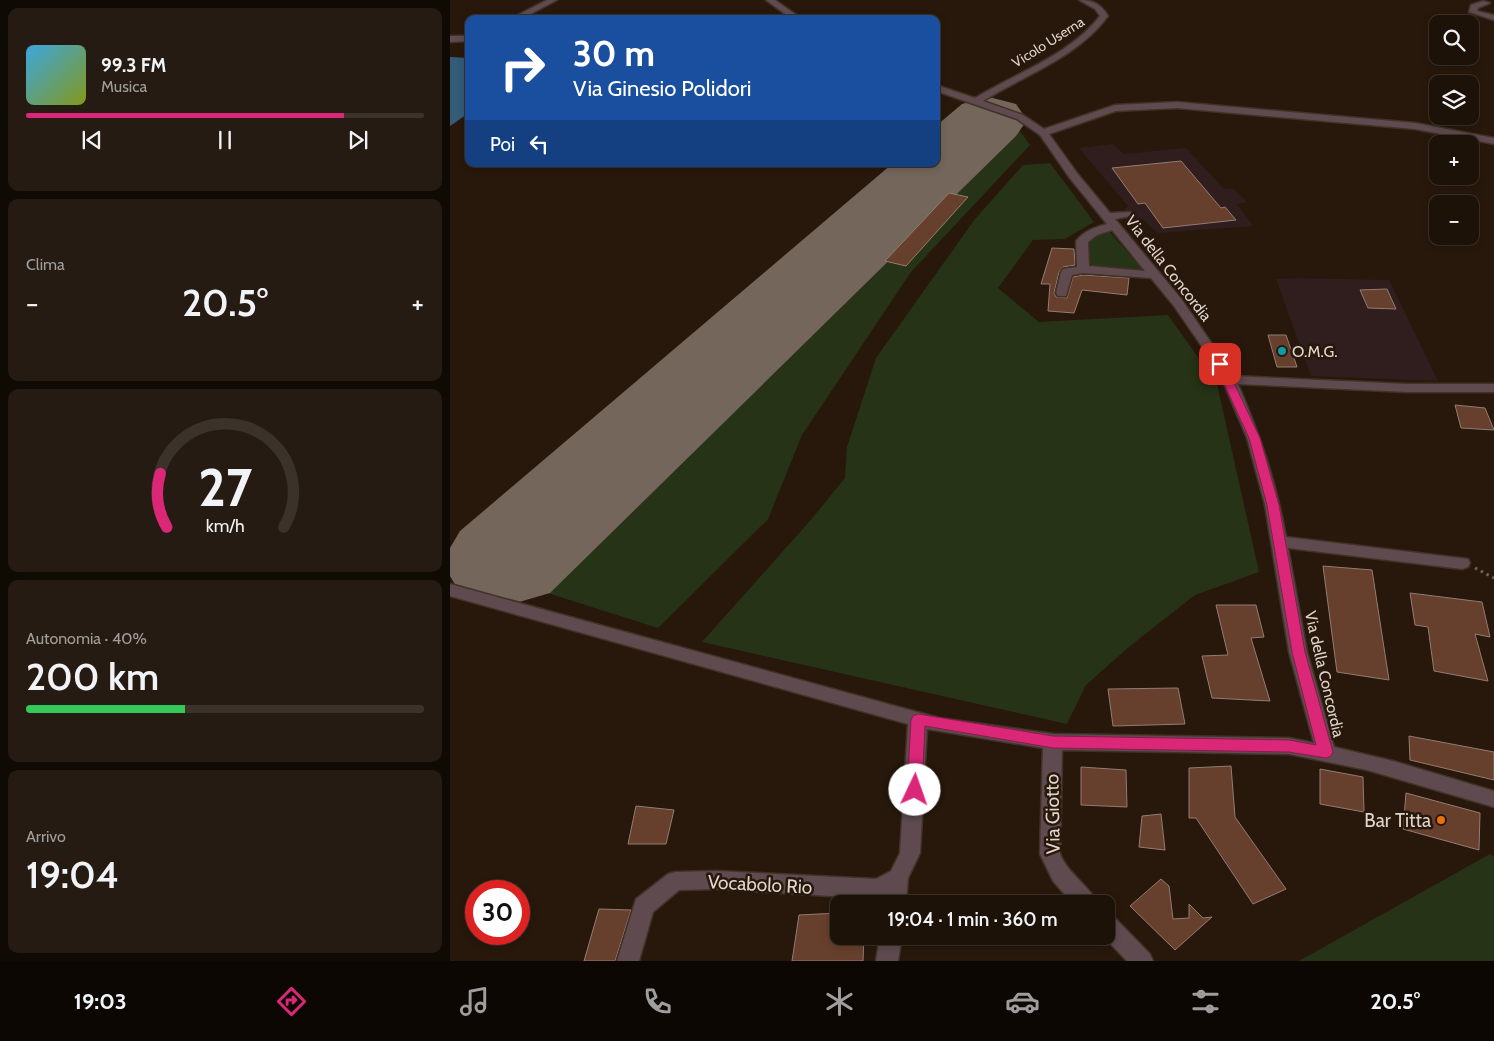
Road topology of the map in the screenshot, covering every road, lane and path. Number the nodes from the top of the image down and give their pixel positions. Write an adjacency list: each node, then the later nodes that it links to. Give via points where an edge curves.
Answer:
1 (553, 0): 5 (street)
2 (770, 0): 6 (street)
3 (1083, 0): 9 (street, Vicolo Userna, via 1097,6 1104,16 1091,33)
4 (1486, 3): 7 (street, via 1474,7 1473,12)
5 (522, 15)
6 (792, 15)
7 (1494, 18)
8 (940, 89): 9 (street, Via della Concordia)
9 (978, 102): 10 (street, Via della Concordia, via 1020,117)
10 (1042, 133): 11 (street, via 1115,108 1159,105 1415,126); 13 (street, Via della Concordia)
11 (1494, 141)
12 (1127, 214): 13 (street)
13 (1110, 221): 14 (street, via 1082,241); 15 (street, Via della Concordia)
14 (1083, 269): 15 (street); 16 (street, via 1067,272)
15 (1154, 275): 17 (street, Via della Concordia, via 1178,303)
16 (1062, 293)
17 (1229, 380): 18 (street, via 1407,388); 19 (street, Via della Concordia, via 1254,438)
18 (1494, 388)
19 (1280, 542): 20 (street); 25 (street, Via della Concordia, via 1298,652)
20 (1462, 563): 21 (path)
21 (1494, 578)
22 (450, 590): 23 (street)
23 (918, 720): 24 (street); 27 (street, via 910,853)
24 (1053, 742): 25 (street, via 1289,746); 29 (street, Via Giotto, via 1050,854 1061,878)
25 (1326, 752): 26 (street)
26 (1494, 799)
27 (898, 878): 28 (street); 32 (street, Vocabolo Rio, via 878,889 717,880 676,881 644,906)
28 (896, 895)
29 (1078, 895)
30 (1115, 933): 34 (street)
31 (890, 945): 33 (street)
32 (628, 961)
33 (888, 961)
34 (1142, 961)

